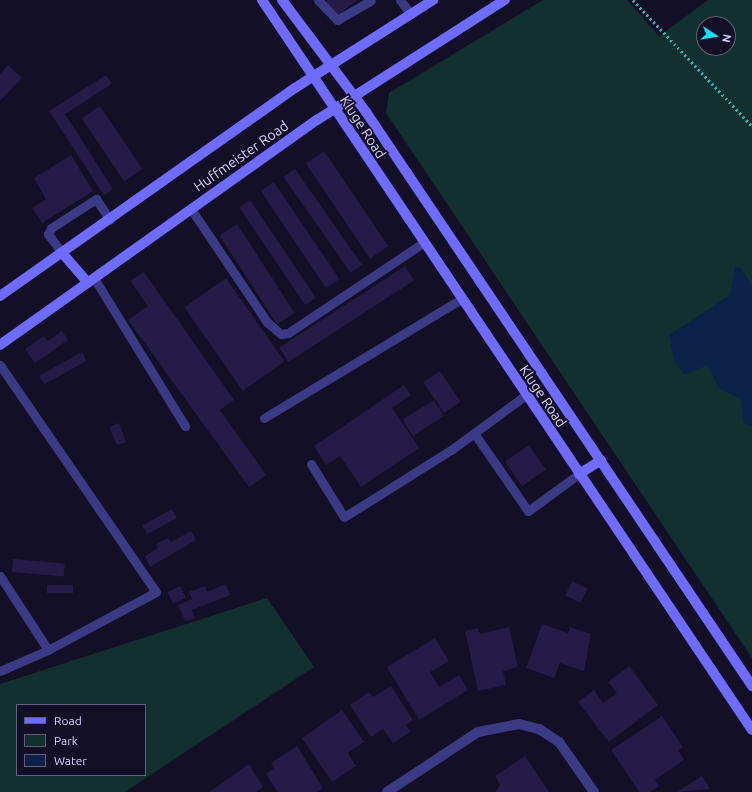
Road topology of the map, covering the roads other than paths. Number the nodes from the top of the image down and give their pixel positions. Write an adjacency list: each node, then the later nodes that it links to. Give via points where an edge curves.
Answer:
1 (262, 0): 10 (main road, Kluge Road)
2 (282, 0): 9 (main road, Kluge Road)
3 (318, 0): 4 (lane, via 337,20)
4 (371, 0)
5 (400, 0): 8 (lane)
6 (433, 0): 8 (main road, Huffmeister Road)
7 (504, 0): 11 (main road, Huffmeister Road)
8 (411, 14): 9 (main road, Huffmeister Road)
9 (333, 64): 10 (main road, Huffmeister Road); 11 (main road, Kluge Road)
10 (314, 76): 12 (main road, Kluge Road); 14 (main road, Huffmeister Road)
11 (355, 96): 12 (main road, Huffmeister Road); 26 (main road, Kluge Road)
12 (334, 109): 13 (main road, Huffmeister Road); 15 (main road, Kluge Road)
13 (191, 208): 15 (lane, via 267,322 281,334 288,333); 17 (main road, Huffmeister Road)
14 (110, 220): 16 (main road, Huffmeister Road); 16 (lane, via 96,199 51,228 48,234)
15 (423, 243): 19 (main road, Kluge Road)
16 (62, 254): 17 (main road); 18 (main road, Huffmeister Road)
17 (91, 280): 20 (main road, Huffmeister Road); 24 (lane)
18 (0, 296)
19 (461, 299): 22 (main road, Kluge Road); 23 (lane)
20 (0, 345)
21 (0, 365): 30 (lane, via 156,592)
22 (526, 395): 25 (lane); 28 (main road, Kluge Road)
23 (264, 418)
24 (186, 426)
25 (474, 433): 27 (lane, via 344,517); 28 (lane, via 528,512)
26 (601, 460): 28 (main road); 32 (main road, Kluge Road)
27 (310, 464)
28 (579, 474): 33 (main road, Kluge Road)
29 (0, 576): 30 (lane)
30 (48, 650): 31 (lane)
31 (0, 671)
32 (752, 686)
33 (752, 730)
34 (387, 792): 35 (street, via 478,732 520,724 540,729 560,742)
35 (594, 792)

